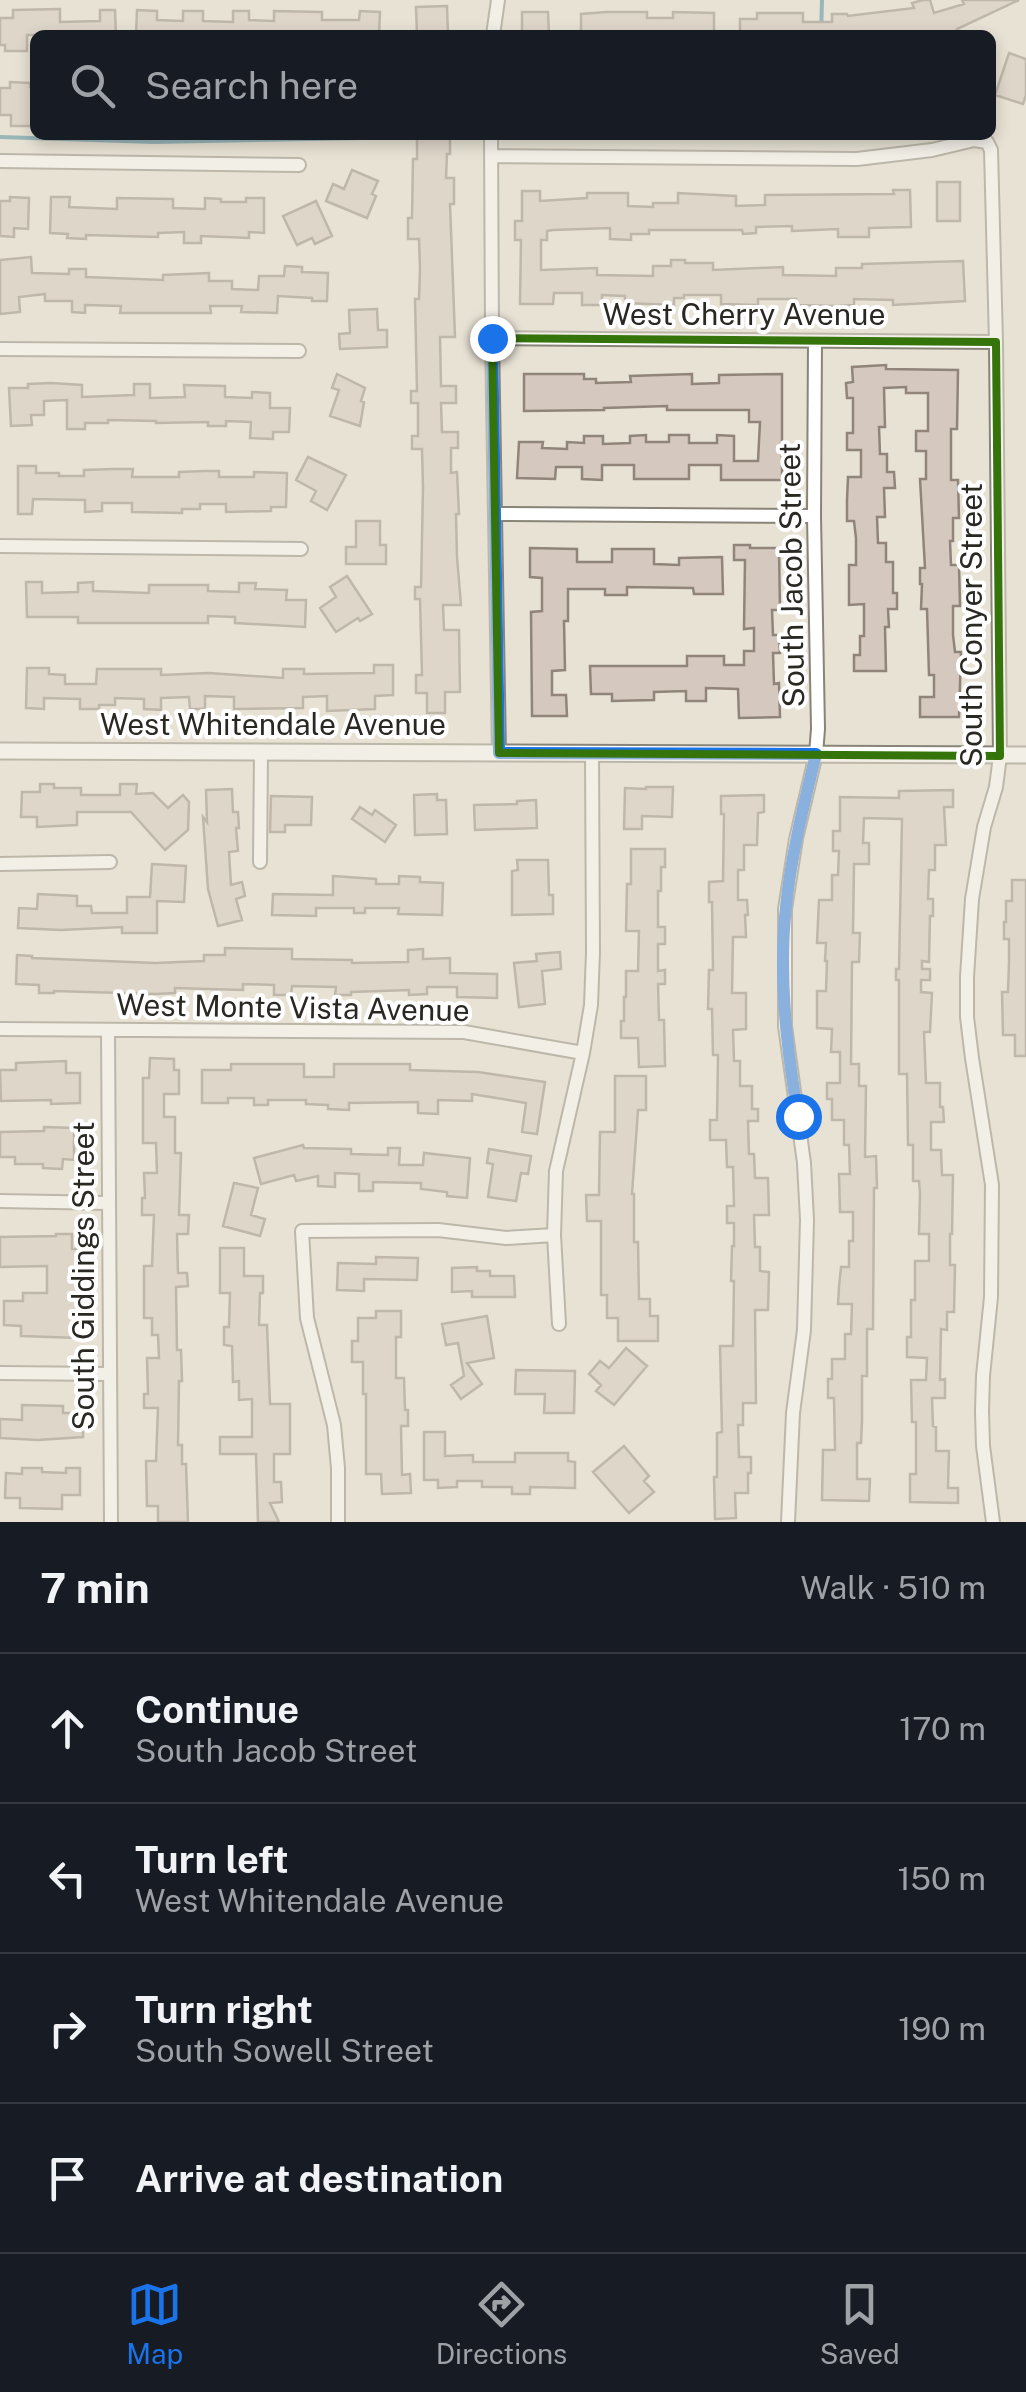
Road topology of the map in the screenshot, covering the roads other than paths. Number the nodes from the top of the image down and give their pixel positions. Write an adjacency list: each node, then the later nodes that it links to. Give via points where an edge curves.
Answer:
1 (498, 0): 2 (street)
2 (494, 30)
3 (491, 140): 4 (street)
4 (490, 156): 7 (street); 9 (street, South Conyer Street, via 857,159 987,142)
5 (0, 162): 6 (street)
6 (299, 165)
7 (492, 338): 8 (street, West Cherry Avenue); 12 (street)
8 (815, 341): 9 (street, West Cherry Avenue); 13 (street, South Jacob Street)
9 (996, 342): 21 (street, South Conyer Street)
10 (0, 350): 11 (street)
11 (299, 351)
12 (494, 514): 13 (street); 18 (street)
13 (814, 516): 20 (street, South Jacob Street)
14 (0, 546): 15 (street)
15 (301, 549)
16 (0, 751): 17 (street, West Whitendale Avenue)
17 (262, 753): 18 (street, West Whitendale Avenue); 24 (street)
18 (499, 753): 19 (street, West Whitendale Avenue)
19 (592, 754): 20 (street, West Whitendale Avenue); 28 (street, via 593,952)
20 (816, 754): 21 (street, West Whitendale Avenue); 37 (street, South Jacob Street, via 785,910 785,1026 807,1220)
21 (1000, 756): 22 (street, West Whitendale Avenue); 38 (street, South Conyer Street, via 972,898 967,977 992,1184 982,1411)
22 (1026, 756)
23 (110, 862): 25 (street)
24 (260, 862)
25 (0, 864)
26 (0, 1028): 27 (street, West Monte Vista Avenue)
27 (108, 1030): 28 (street, West Monte Vista Avenue, via 464,1032); 30 (street, South Giddings Street)
28 (583, 1053): 31 (street, via 556,1170)
29 (0, 1201): 30 (street)
30 (108, 1203): 34 (street, South Giddings Street)
31 (554, 1235): 32 (street); 36 (street, via 302,1231 307,1318 334,1425)
32 (559, 1324)
33 (0, 1372): 34 (street)
34 (108, 1374): 35 (street, South Giddings Street)
35 (110, 1522)
36 (338, 1522)
37 (788, 1522)
38 (993, 1522)

